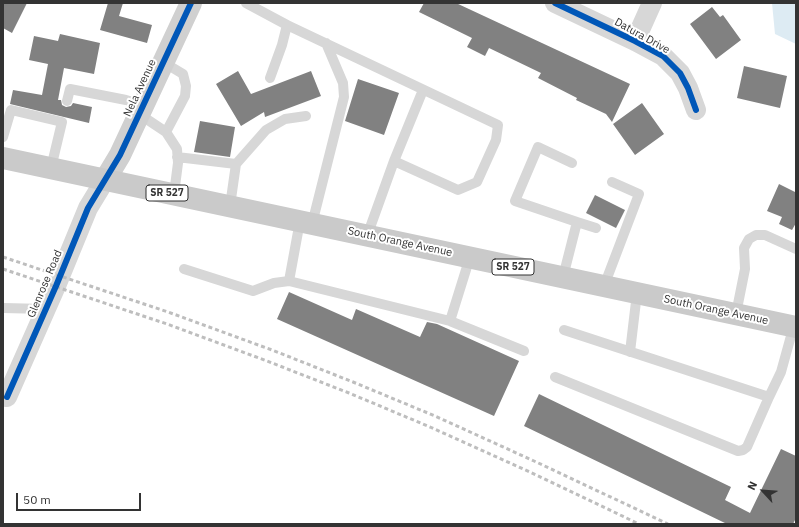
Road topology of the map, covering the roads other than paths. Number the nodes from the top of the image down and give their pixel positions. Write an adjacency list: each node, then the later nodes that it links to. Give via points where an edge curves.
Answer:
1 (191, 3): 8 (street, Nela Avenue)
2 (246, 3): 5 (lane)
3 (555, 3): 6 (street, Datura Drive)
4 (652, 3): 6 (street)
5 (287, 25): 7 (lane); 9 (lane)
6 (635, 41): 13 (street, Datura Drive, via 663,56 680,73)
7 (326, 43): 10 (lane); 27 (lane, via 344,83 344,97 328,163)
8 (163, 62): 12 (street, Nela Avenue); 15 (lane, via 183,74 186,86 185,96)
9 (270, 78)
10 (423, 90): 19 (lane); 19 (lane, via 498,125 496,140 477,182 458,190)
11 (67, 101): 12 (lane, via 70,88 126,100)
12 (141, 110): 15 (lane); 23 (street, Nela Avenue)
13 (696, 110)
14 (306, 116): 21 (lane, via 285,119 266,130)
15 (166, 132): 17 (lane, via 177,149)
16 (3, 137): 22 (lane, via 11,110 62,119)
17 (177, 157): 21 (lane); 25 (lane)
18 (3, 158): 22 (main road, South Orange Avenue / SR 527)
19 (394, 161): 30 (lane)
20 (572, 163): 28 (lane, via 538,147 515,201)
21 (236, 164): 26 (lane)
22 (51, 168): 23 (main road, South Orange Avenue / SR 527)
23 (105, 180): 25 (main road, South Orange Avenue / SR 527); 39 (street, Glenrose Road, via 88,208)
24 (612, 182): 36 (lane, via 639,194)
25 (174, 194): 26 (main road, South Orange Avenue / SR 527)
26 (230, 206): 27 (main road, South Orange Avenue / SR 527)
27 (306, 222): 30 (main road, South Orange Avenue / SR 527); 35 (lane)
28 (577, 222): 29 (lane); 34 (lane)
29 (596, 228)
30 (367, 236): 32 (main road, South Orange Avenue / SR 527)
31 (796, 249): 40 (lane, via 765,235 756,235 749,239 744,248 745,269)
32 (470, 257): 34 (main road, South Orange Avenue / SR 527); 41 (lane)
33 (184, 269): 35 (lane, via 253,291 274,283)
34 (563, 277): 36 (main road, South Orange Avenue / SR 527)
35 (289, 281): 41 (lane)
36 (604, 286): 37 (main road, South Orange Avenue / SR 527)
37 (637, 293): 40 (main road, South Orange Avenue / SR 527); 45 (lane)
38 (3, 308): 39 (lane)
39 (46, 309): 47 (street, Glenrose Road)
40 (736, 314): 42 (main road, South Orange Avenue / SR 527)
41 (450, 321): 44 (lane)
42 (795, 325): 48 (lane, via 781,372)
43 (564, 330): 45 (lane)
44 (524, 351)
45 (630, 352): 48 (lane)
46 (555, 377): 48 (lane, via 738,451 746,447)
47 (6, 397)
48 (769, 397)

